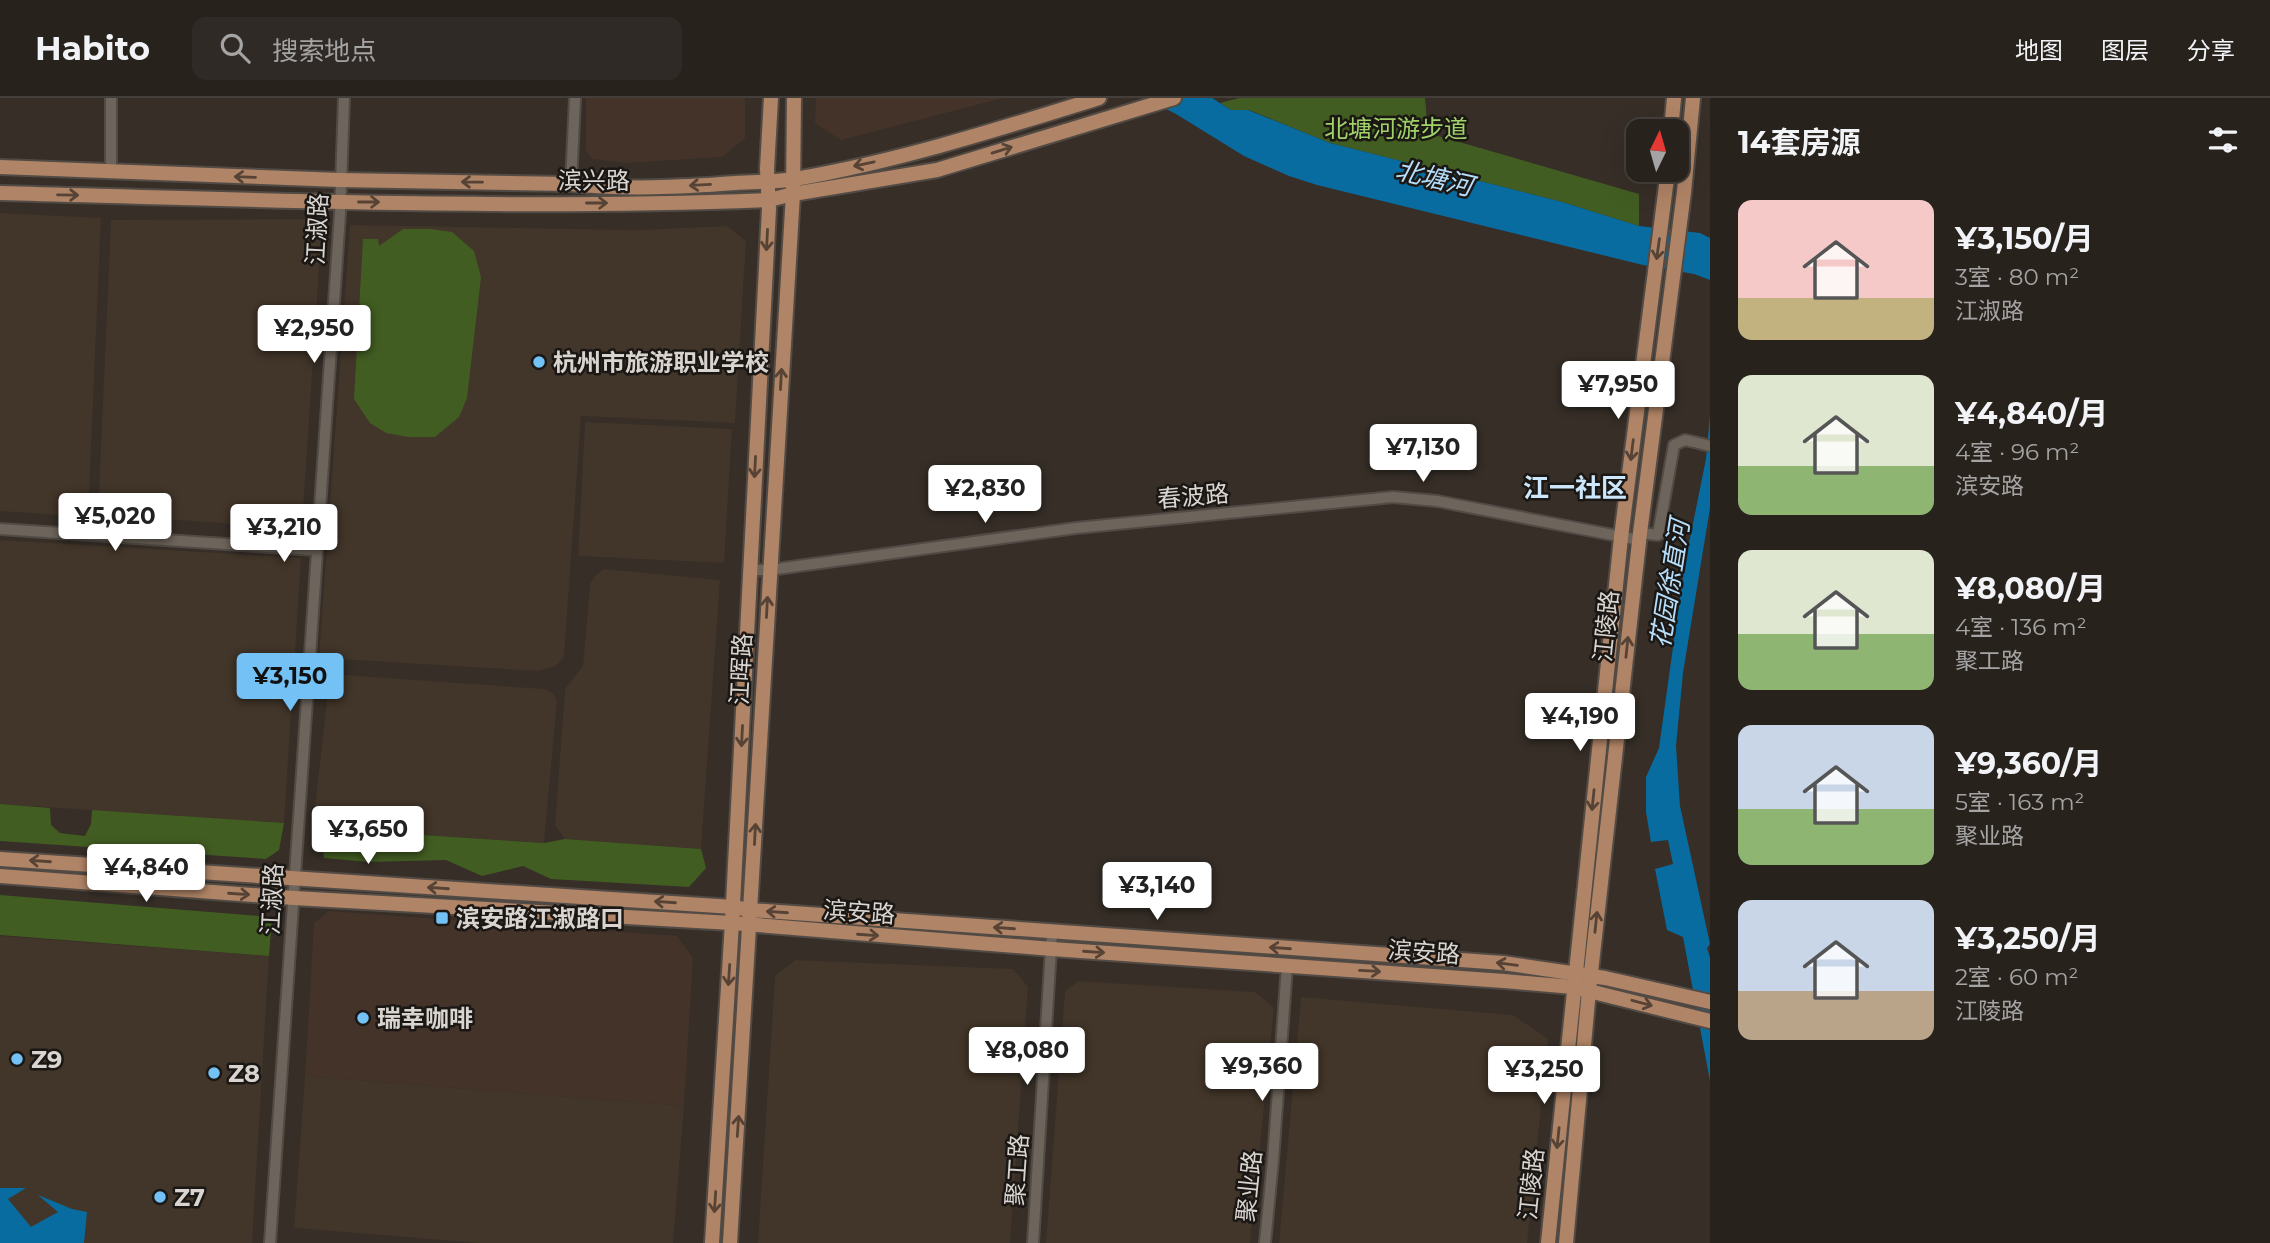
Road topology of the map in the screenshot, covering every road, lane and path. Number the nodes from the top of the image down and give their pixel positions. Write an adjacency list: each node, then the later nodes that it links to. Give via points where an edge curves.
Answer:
1 (111, 98): 12 (street)
2 (344, 98): 13 (street, 江淑路)
3 (575, 98): 16 (street)
4 (771, 98): 14 (main road, 江晖路)
5 (794, 98): 17 (main road, 江晖路)
6 (1099, 98): 17 (main road, 滨兴路, one-way to 17, via 931,150)
7 (1174, 98): 17 (main road, 滨兴路, one-way to 7, via 937,170)
8 (1674, 98): 10 (main road)
9 (1693, 98): 23 (main road, 江陵路)
10 (1672, 119)
11 (0, 167): 12 (main road, 滨兴路)
12 (111, 172): 13 (main road, 滨兴路, one-way to 12)
13 (340, 180): 16 (main road, 滨兴路, one-way to 13); 20 (street, 江淑路)
14 (768, 181): 16 (main road, 滨兴路, one-way to 16, via 654,188); 17 (main road, 滨兴路); 19 (main road, 江晖路)
15 (1667, 182): 24 (main road, 江陵路, one-way to 24)
16 (571, 184)
17 (793, 186): 19 (main road, 滨兴路); 27 (main road, 江晖路, one-way to 17)
18 (0, 193): 20 (main road, 滨兴路, one-way to 20)
19 (769, 200): 20 (main road, 滨兴路, one-way to 19, via 597,204); 26 (main road, 江晖路, one-way to 26)
20 (340, 201): 25 (street, 江淑路)
21 (1710, 446): 23 (street, bridge, via 1685,440 1674,445 1658,535)
22 (0, 529): 25 (street)
23 (1639, 536): 24 (street, 春波路); 40 (main road, 江陵路, one-way to 23)
24 (1621, 537): 27 (street, 春波路, via 1437,501 1393,497 1076,528); 39 (main road, 江陵路, one-way to 39)
25 (316, 550): 30 (street, 江淑路)
26 (750, 570): 27 (street, 春波路); 32 (main road, 江晖路, one-way to 32)
27 (769, 570): 33 (main road, 江晖路, one-way to 27)
28 (0, 859): 30 (main road, 滨安路, one-way to 28)
29 (0, 876): 31 (main road, 滨安路, one-way to 31)
30 (294, 878): 31 (street, 江淑路); 32 (main road, 滨安路, one-way to 30)
31 (294, 898): 34 (main road, 滨安路); 43 (street, 江淑路)
32 (733, 907): 33 (main road, 滨安路); 34 (main road, 江晖路)
33 (750, 910): 35 (main road, 江晖路); 36 (main road, 滨安路, one-way to 33)
34 (732, 923): 35 (main road, 滨安路); 44 (main road, 江晖路, one-way to 44)
35 (751, 926): 37 (main road, 滨安路, one-way to 37); 45 (main road, 江晖路, one-way to 35)
36 (1052, 932): 37 (street, 聚工路); 39 (main road, 滨安路, one-way to 36, via 1503,963)
37 (1052, 949): 38 (main road, 滨安路, one-way to 38); 46 (street, 聚工路)
38 (1287, 966): 39 (main road, 滨安路, one-way to 39); 47 (street, 聚业路)
39 (1574, 980): 40 (main road, 滨安路); 48 (main road, 江陵路, one-way to 48)
40 (1590, 983): 41 (main road, 滨安路); 42 (main road, 滨安路, one-way to 42); 49 (main road, 江陵路)
41 (1710, 1002)
42 (1710, 1021)
43 (270, 1243)
44 (712, 1243)
45 (730, 1243)
46 (1033, 1243)
47 (1265, 1243)
48 (1548, 1243)
49 (1566, 1243)

